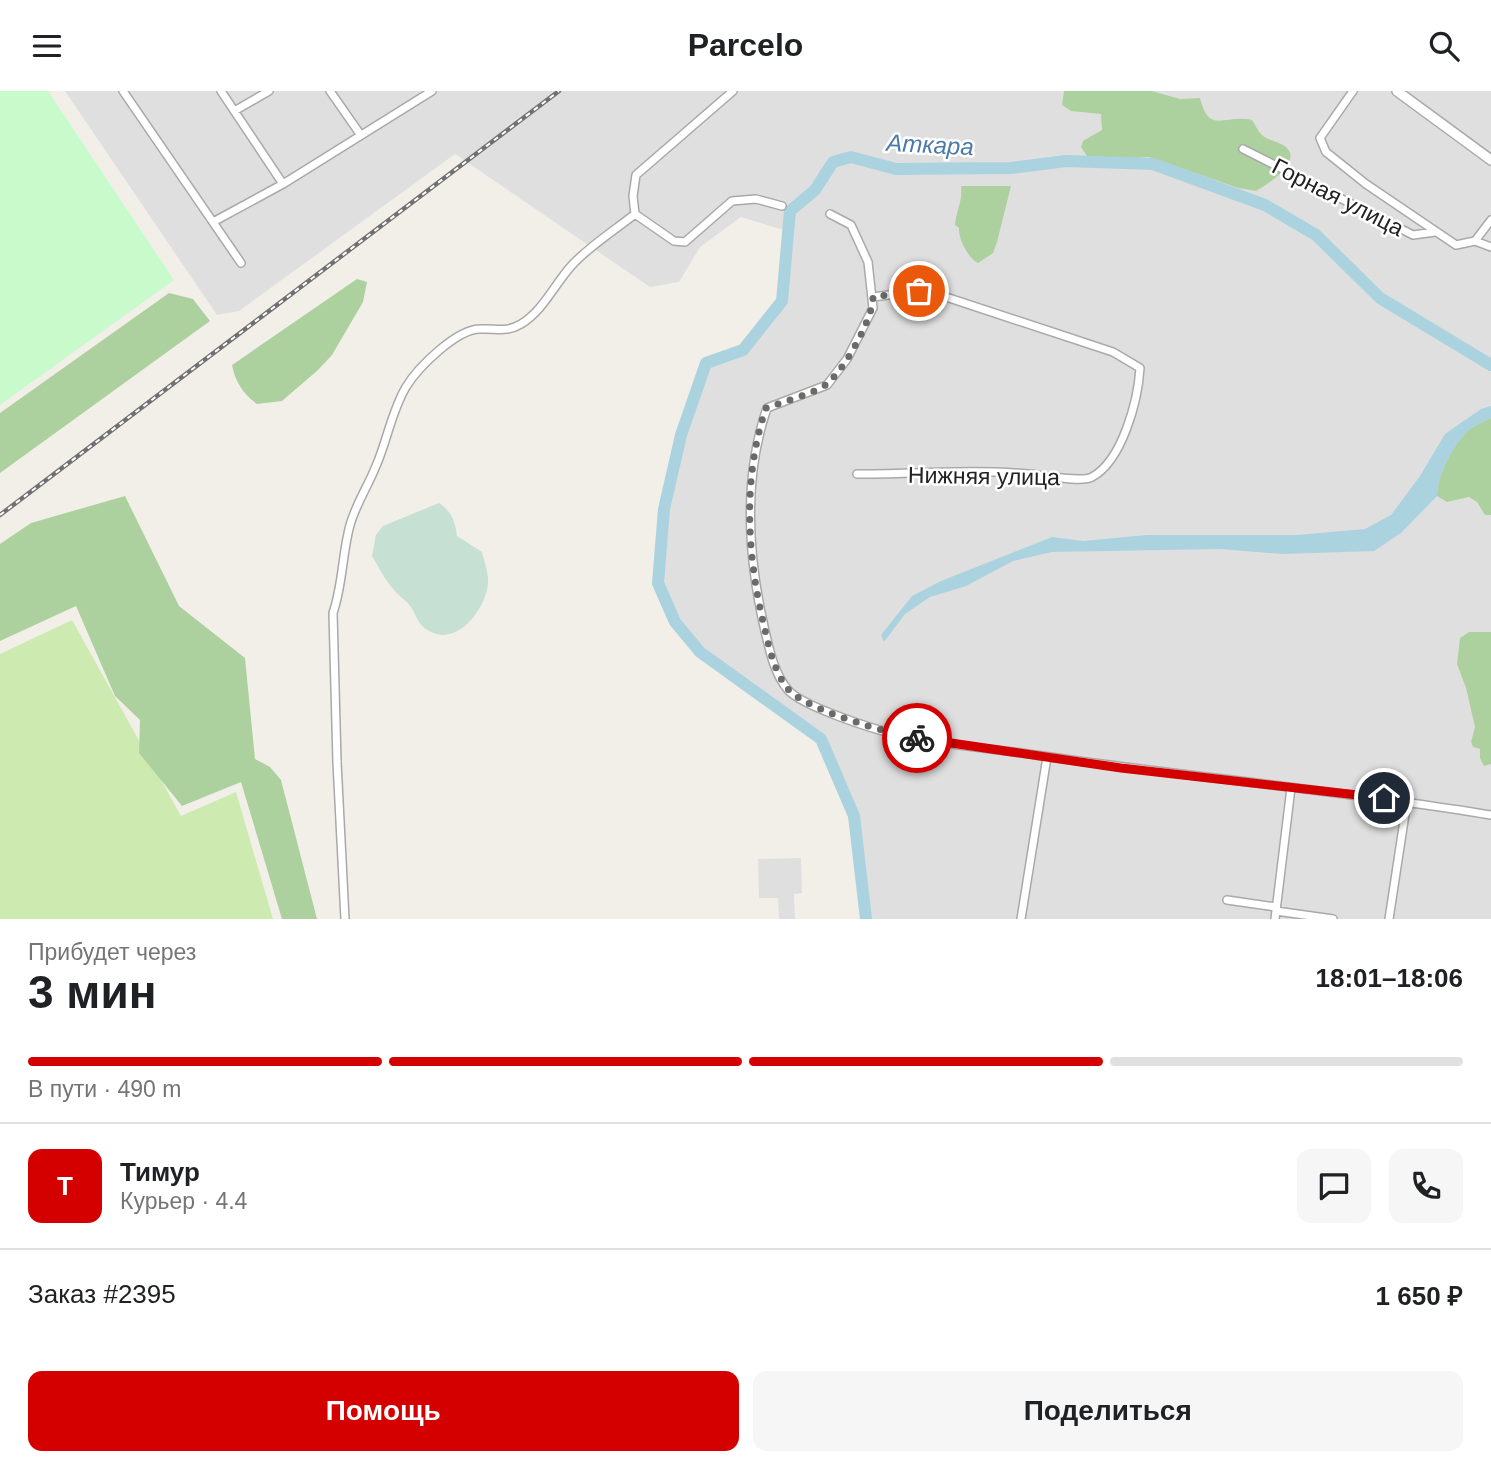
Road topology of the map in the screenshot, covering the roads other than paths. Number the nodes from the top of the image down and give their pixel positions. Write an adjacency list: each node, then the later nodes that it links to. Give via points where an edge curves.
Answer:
1 (122, 91): 19 (street)
2 (221, 91): 10 (street)
3 (269, 91): 10 (street)
4 (330, 91): 11 (street)
5 (432, 91): 9 (street)
6 (733, 91): 16 (street, via 636,175)
7 (1353, 91): 20 (street, via 1320,138 1326,152)
8 (1397, 91): 13 (street)
9 (422, 94): 11 (street)
10 (236, 110): 14 (street)
11 (360, 134): 14 (street)
12 (1243, 149): 20 (street, Горная улица, via 1413,235)
13 (1491, 160)
14 (283, 184): 19 (street)
15 (782, 206): 16 (street, via 756,199 732,201 685,243 674,241)
16 (635, 214): 32 (street, via 576,261 522,323 506,331 466,332 452,340 407,386 400,401 350,524 341,591 333,613)
17 (831, 214): 24 (street, via 850,225 868,262)
18 (1491, 220): 21 (street)
19 (213, 222): 23 (street)
20 (1435, 232): 21 (street, via 1456,244)
21 (1475, 241): 22 (street)
22 (1491, 247)
23 (241, 263)
24 (873, 297): 25 (street, Нижняя улица, via 919,291 940,295 1113,352 1140,368 1120,443 1108,467 1089,479 1017,473); 26 (street, via 873,308 847,359 827,385 766,408 755,442 750,509 753,582 774,667 789,691 815,706 894,734)
25 (856, 474)
26 (1047, 757): 27 (street); 33 (street)
27 (1291, 788): 28 (street); 31 (street)
28 (1407, 801): 29 (street); 35 (street)
29 (1491, 815)
30 (1227, 900): 31 (street)
31 (1276, 912): 34 (street)
32 (345, 919)
33 (1021, 919)
34 (1333, 919)
35 (1389, 919)

